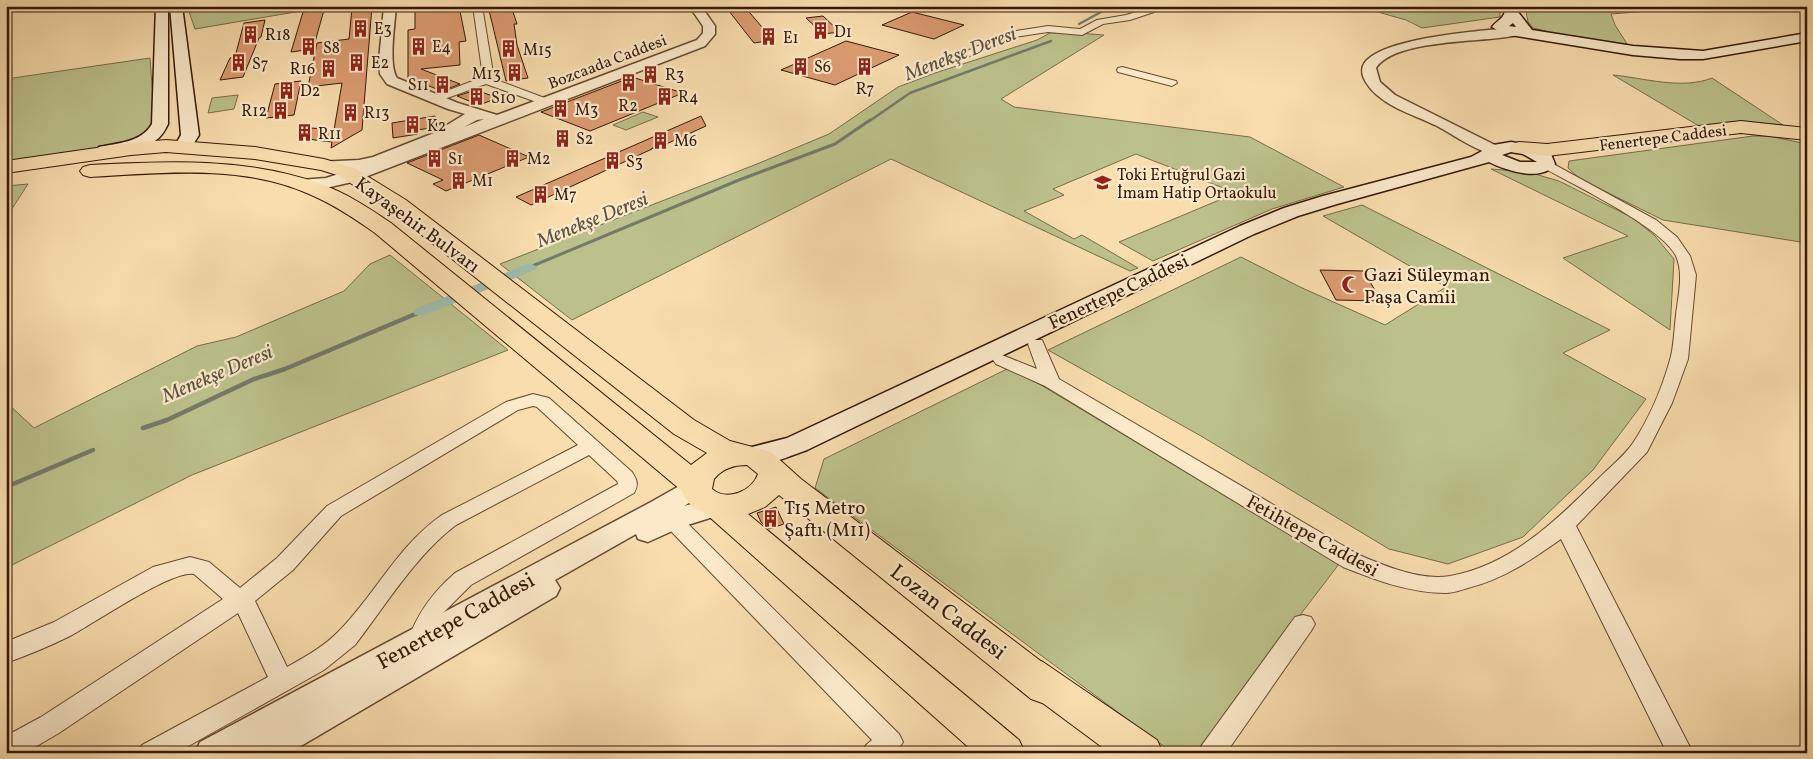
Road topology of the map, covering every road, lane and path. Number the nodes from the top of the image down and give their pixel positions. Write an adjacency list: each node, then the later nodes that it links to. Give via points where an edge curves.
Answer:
1 (162, 6): 20 (main road, via 160,124)
2 (176, 6): 21 (main road)
3 (390, 6): 16 (street, via 387,74 392,81)
4 (477, 6): 14 (street)
5 (695, 6): 17 (street, Bozcaada Caddesi, via 709,26 709,34 701,43)
6 (1168, 6): 12 (street, via 1128,18 1100,22 1082,32 1048,29 1013,34)
7 (1512, 10): 8 (main road, via 1507,22); 9 (main road)
8 (1500, 25): 9 (main road, via 1502,29); 10 (street)
9 (1520, 30): 10 (street); 11 (main road, via 1646,53 1688,55)
10 (1473, 34): 26 (street, via 1394,50 1375,59 1368,71 1378,89 1390,98)
11 (1807, 37)
12 (956, 58)
13 (1122, 70): 15 (street)
14 (488, 80): 16 (street); 17 (street)
15 (1172, 83)
16 (435, 99): 18 (street)
17 (546, 102): 18 (street, Bozcaada Caddesi, via 528,110)
18 (483, 120): 28 (street, via 469,127 460,123 440,136 372,162); 31 (street, Bozcaada Caddesi)
19 (1807, 134): 23 (main road, Fenertepe Caddesi, via 1741,127)
20 (150, 138): 24 (main road); 25 (main road)
21 (187, 141): 24 (main road, Kayaşehir Bulvarı); 28 (main road, Kayaşehir Bulvarı); 30 (main road, via 179,152 158,163)
22 (1807, 142): 23 (main road, Fenertepe Caddesi, via 1746,133)
23 (1645, 143): 26 (main road, Fenertepe Caddesi); 27 (main road, Fenertepe Caddesi)
24 (131, 149): 25 (main road, Kayaşehir Bulvarı); 30 (main road, via 116,154 104,164)
25 (92, 154): 29 (main road, Kayaşehir Bulvarı)
26 (1508, 155): 27 (main road, via 1539,167); 32 (street); 35 (main road, Fenertepe Caddesi, via 1460,173 1314,214 1258,236); 39 (main road, Fenertepe Caddesi, via 1282,215)
27 (1546, 162): 32 (street)
28 (324, 165): 31 (main road, Kayaşehir Bulvarı)
29 (6, 167)
30 (128, 168): 33 (main road, Kayaşehir Bulvarı); 34 (main road, Kayaşehir Bulvarı, via 214,168 275,176)
31 (365, 176): 34 (street, Bozcaada Caddesi); 39 (main road, Kayaşehir Bulvarı, via 648,399 706,441)
32 (1573, 180): 42 (street, Fetihtepe Caddesi, via 1651,223 1672,240 1683,256 1688,275 1679,358 1663,403 1640,447)
33 (6, 181)
34 (306, 184): 40 (main road, Kayaşehir Bulvarı, via 360,211 383,228)
35 (1036, 344): 36 (main road, Fenertepe Caddesi); 37 (street)
36 (1002, 360): 37 (street, Fetihtepe Caddesi); 39 (main road, Fenertepe Caddesi, via 798,457)
37 (1051, 382): 42 (street, Fetihtepe Caddesi, via 1351,561 1388,576 1448,585 1486,575 1518,559)
38 (591, 446): 43 (street, via 543,402 533,400 512,406 334,511 270,579); 45 (street, via 625,477 627,488 464,579 432,610); 48 (street, via 435,530 347,638 316,663)
39 (758, 461): 40 (main road, via 731,456 706,467 697,480); 40 (main road, via 769,487 760,496 738,506); 47 (main road, Lozan Caddesi)
40 (707, 496): 41 (street, Fenertepe Caddesi); 45 (street, Fenertepe Caddesi, via 660,509); 54 (main road)
41 (672, 520): 52 (street, Fenertepe Caddesi); 53 (street, via 890,742)
42 (1565, 525): 58 (street)
43 (239, 600): 46 (street, via 201,568 190,565 175,567 62,629); 48 (street, via 246,606); 49 (street, via 50,725)
44 (1303, 624): 57 (street)
45 (420, 640): 51 (street, Fenertepe Caddesi)
46 (6, 652)
47 (1030, 673): 55 (main road, Lozan Caddesi); 56 (main road)
48 (282, 681): 50 (street)
49 (6, 750)
50 (151, 753)
51 (212, 753)
52 (258, 753)
53 (876, 753)
54 (1005, 753)
55 (1122, 753)
56 (1143, 753)
57 (1211, 753)
58 (1680, 753)

